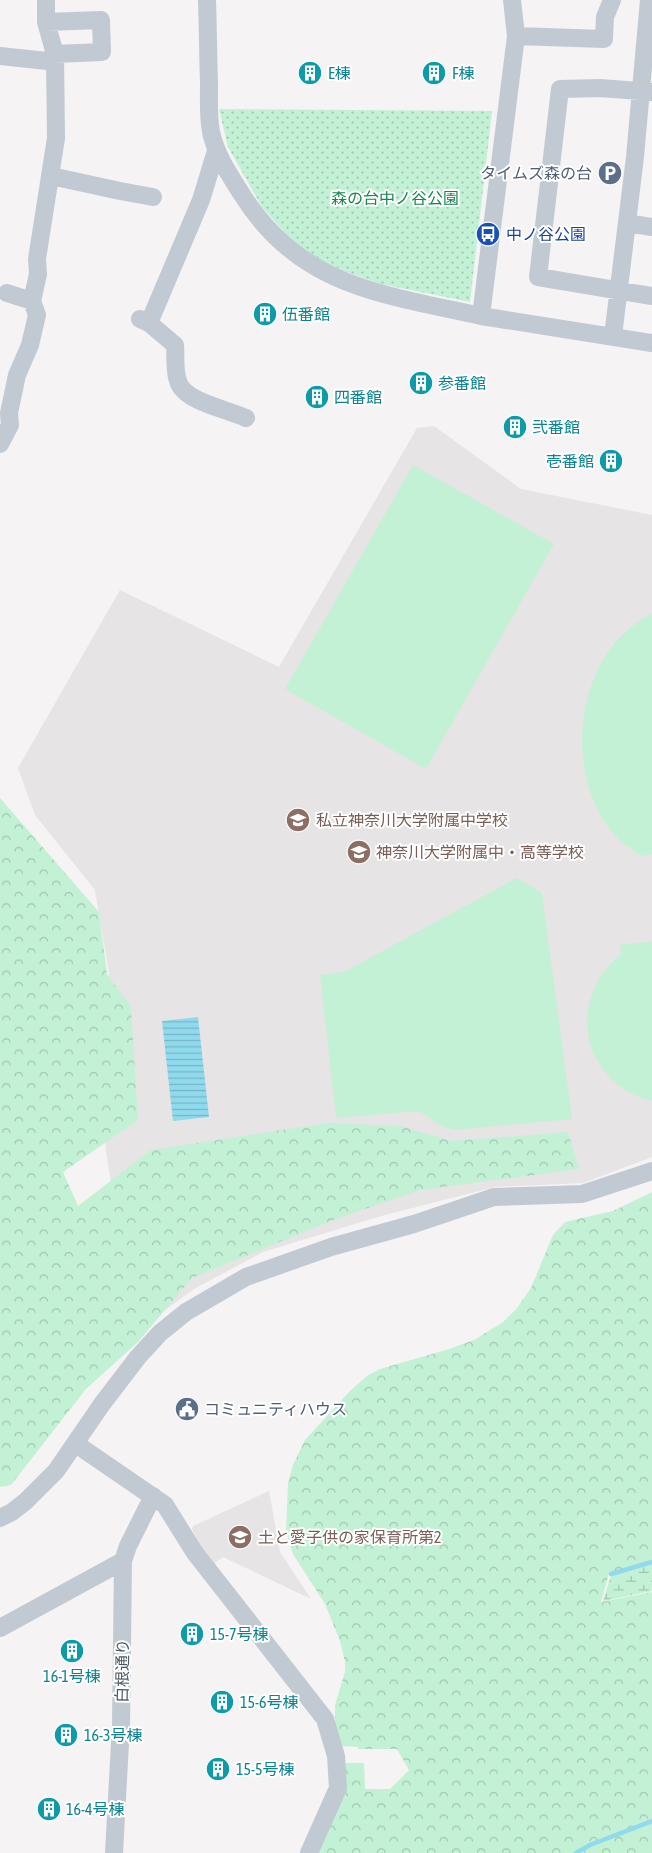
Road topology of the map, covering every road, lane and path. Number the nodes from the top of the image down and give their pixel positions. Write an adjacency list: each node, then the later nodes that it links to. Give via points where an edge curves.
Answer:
1 (46, 0): 7 (street)
2 (207, 0): 12 (street, via 209,112)
3 (512, 0): 8 (street)
4 (612, 0): 8 (street, via 605,17 604,39)
5 (649, 0): 6 (street)
6 (650, 20): 11 (street)
7 (46, 22): 9 (street); 9 (street, via 101,20 102,52)
8 (516, 36): 22 (street)
9 (55, 54): 10 (street, via 48,62); 14 (street, via 56,138)
10 (0, 56)
11 (647, 91): 13 (street); 18 (street, via 560,89 538,276)
12 (216, 151): 22 (street, via 256,215 293,254 342,282 376,293); 25 (street, via 201,200 145,321 175,345 178,381 185,393)
13 (644, 158): 16 (street)
14 (51, 176): 15 (street); 21 (street)
15 (153, 197)
16 (627, 223): 17 (street); 18 (street)
17 (652, 227)
18 (619, 290): 20 (street); 23 (street)
19 (7, 293): 21 (street)
20 (652, 296)
21 (32, 300): 26 (street, via 36,315 30,345 18,375 9,413 10,425)
22 (481, 316): 23 (street)
23 (613, 336): 24 (street)
24 (652, 343)
25 (246, 418)
26 (0, 443)
27 (652, 1171): 28 (street, via 582,1194 494,1197 246,1277 186,1312 160,1333 102,1404)
28 (76, 1444): 29 (street); 30 (street, via 56,1471 26,1501)
29 (153, 1496): 31 (street, 白根通り); 34 (street, via 165,1505 195,1553 325,1719 336,1756 338,1788)
30 (0, 1518)
31 (123, 1562): 32 (street); 33 (street, 白根通り, via 121,1725)
32 (0, 1628)
33 (114, 1853)
34 (309, 1853)

